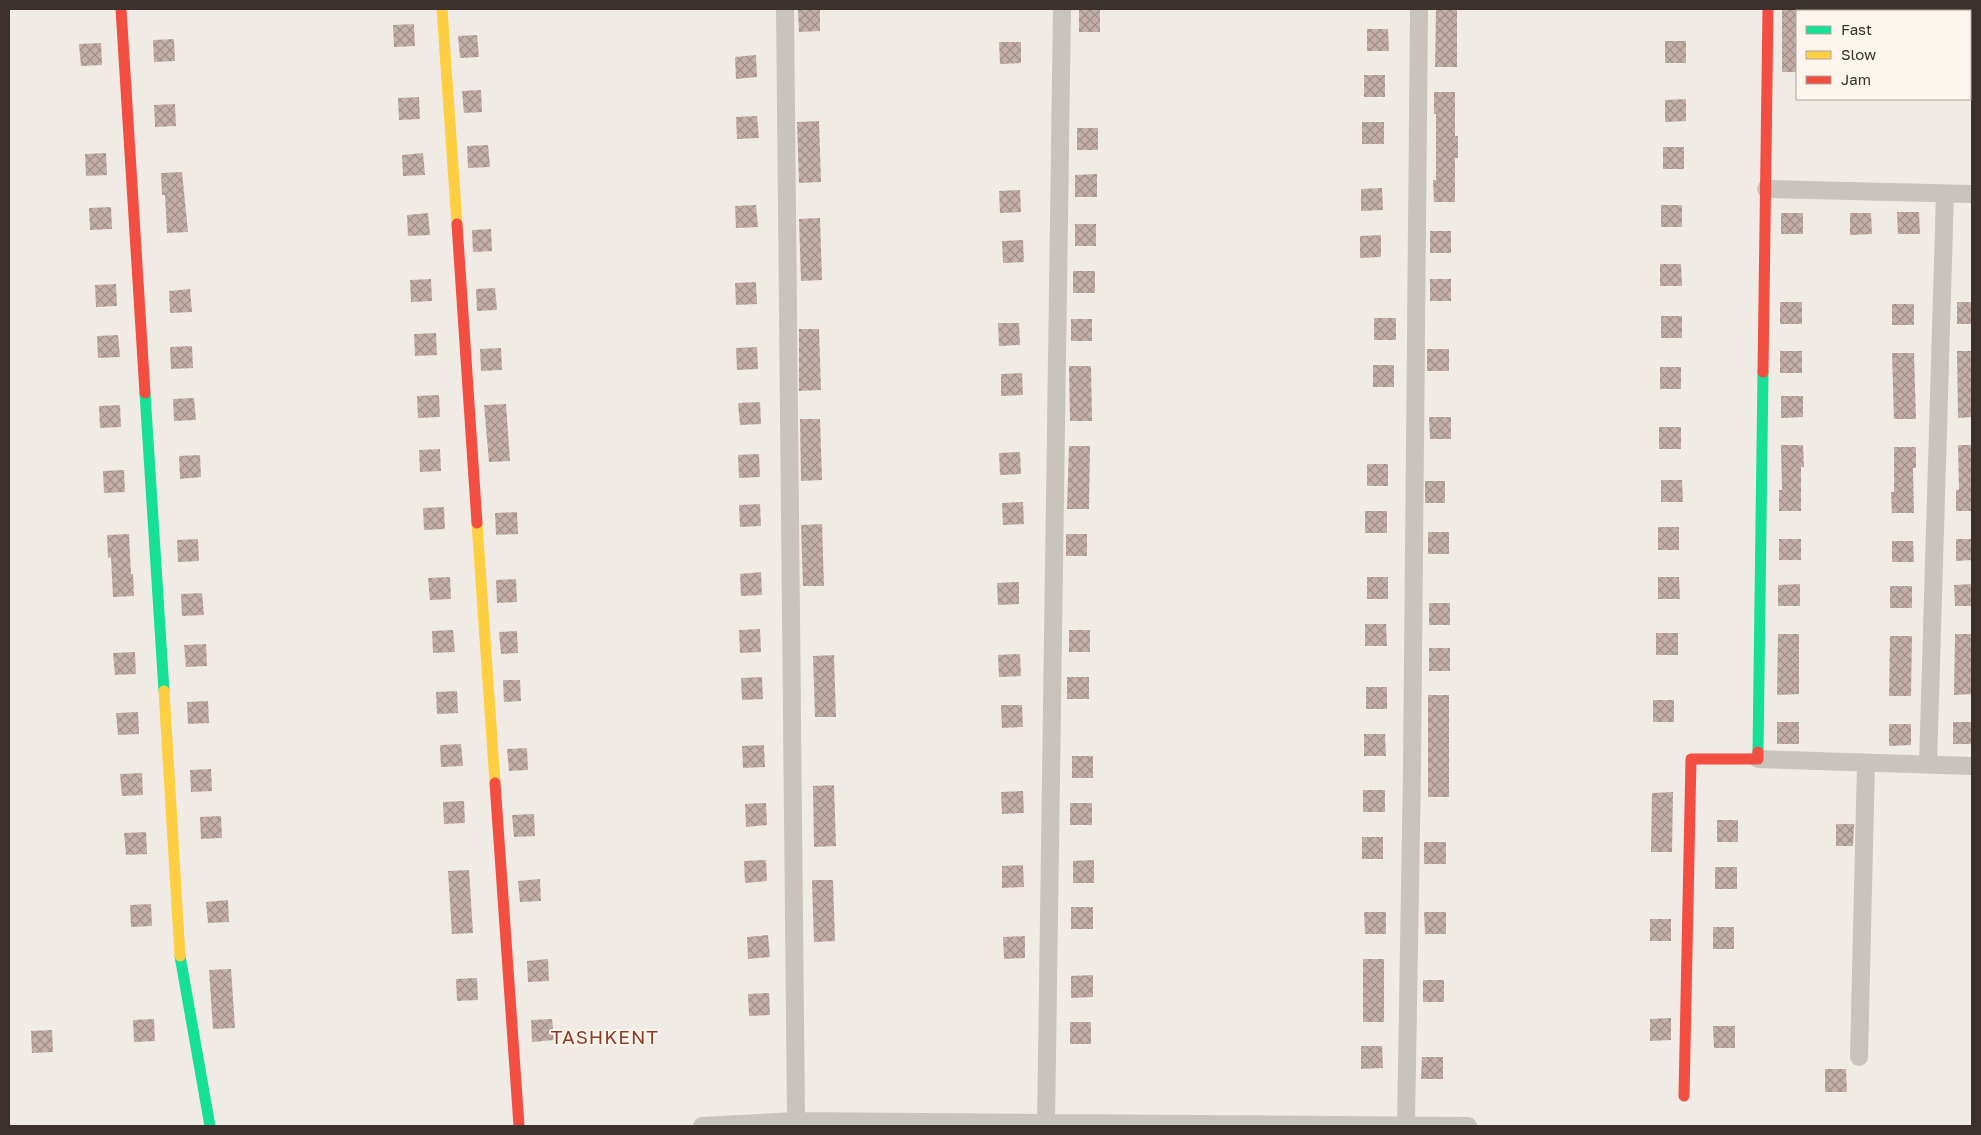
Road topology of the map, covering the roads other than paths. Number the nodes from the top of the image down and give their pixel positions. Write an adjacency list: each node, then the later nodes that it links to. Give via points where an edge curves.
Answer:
1 (121, 9): 20 (street, via 180,953)
2 (442, 9): 21 (street)
3 (785, 9): 16 (street)
4 (1062, 9): 17 (street)
5 (1419, 9): 18 (street)
6 (1768, 9): 7 (street)
7 (1766, 189): 8 (street); 10 (street)
8 (1945, 194): 9 (street); 12 (street)
9 (1972, 194)
10 (1758, 759): 11 (street); 15 (street, via 1691,758)
11 (1866, 763): 12 (street); 14 (street)
12 (1928, 765): 13 (street)
13 (1972, 766)
14 (1859, 1057)
15 (1684, 1096)
16 (796, 1121): 17 (street); 19 (street)
17 (1046, 1124): 18 (street)
18 (1406, 1124): 23 (street)
19 (756, 1125): 22 (street)
20 (210, 1126)
21 (518, 1126)
22 (702, 1126)
23 (1468, 1126)

